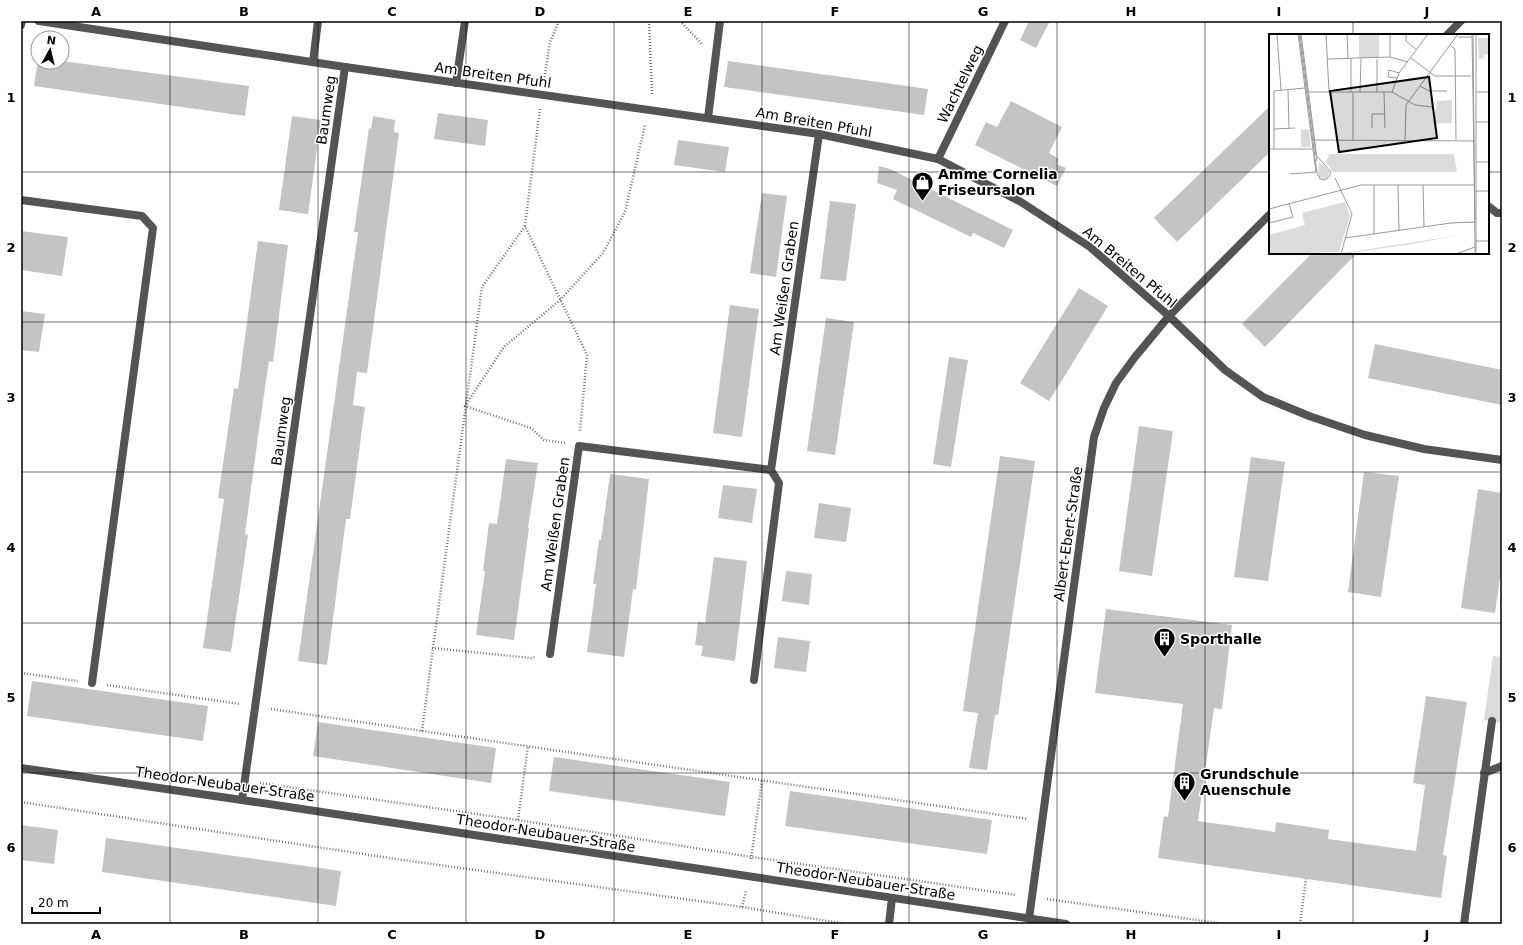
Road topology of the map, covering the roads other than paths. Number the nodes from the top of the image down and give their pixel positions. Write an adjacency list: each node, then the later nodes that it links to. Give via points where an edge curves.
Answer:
1 (22, 21): 8 (street)
2 (39, 21): 10 (street, Am Breiten Pfuhl)
3 (318, 21): 10 (street, Baumweg)
4 (465, 21): 12 (street)
5 (720, 21): 13 (street)
6 (1005, 21): 15 (street, Wachtelweg)
7 (1461, 21): 9 (street)
8 (21, 25)
9 (1448, 34)
10 (312, 62): 11 (street, Am Breiten Pfuhl)
11 (345, 67): 12 (street, Am Breiten Pfuhl); 30 (street, Baumweg)
12 (456, 83): 13 (street, Am Breiten Pfuhl)
13 (708, 118): 14 (street, Am Breiten Pfuhl)
14 (819, 134): 15 (street, Am Breiten Pfuhl); 22 (street, Am Weißen Graben)
15 (938, 159): 20 (street, Am Breiten Pfuhl, via 1021,202 1090,248)
16 (21, 200): 25 (street, via 142,216 153,228)
17 (1489, 207): 18 (street)
18 (1502, 213)
19 (1269, 215): 20 (street, Albert-Ebert-Straße)
20 (1169, 316): 21 (street, Am Breiten Pfuhl, via 1225,370 1263,397 1365,435 1424,450); 32 (street, Albert-Ebert-Straße, via 1116,383 1094,437)
21 (1502, 460)
22 (770, 470): 23 (street, Am Weißen Graben, via 579,446); 24 (street, via 779,483)
23 (550, 654)
24 (754, 680)
25 (92, 683)
26 (1492, 721): 29 (street)
27 (1502, 766): 29 (street)
28 (21, 768): 30 (street, Theodor-Neubauer-Straße)
29 (1484, 774): 35 (street)
30 (242, 800): 31 (street, Theodor-Neubauer-Straße)
31 (892, 898): 32 (street, Theodor-Neubauer-Straße); 33 (street)
32 (1029, 919): 34 (street, Theodor-Neubauer-Straße)
33 (889, 924)
34 (1066, 924)
35 (1464, 924)

